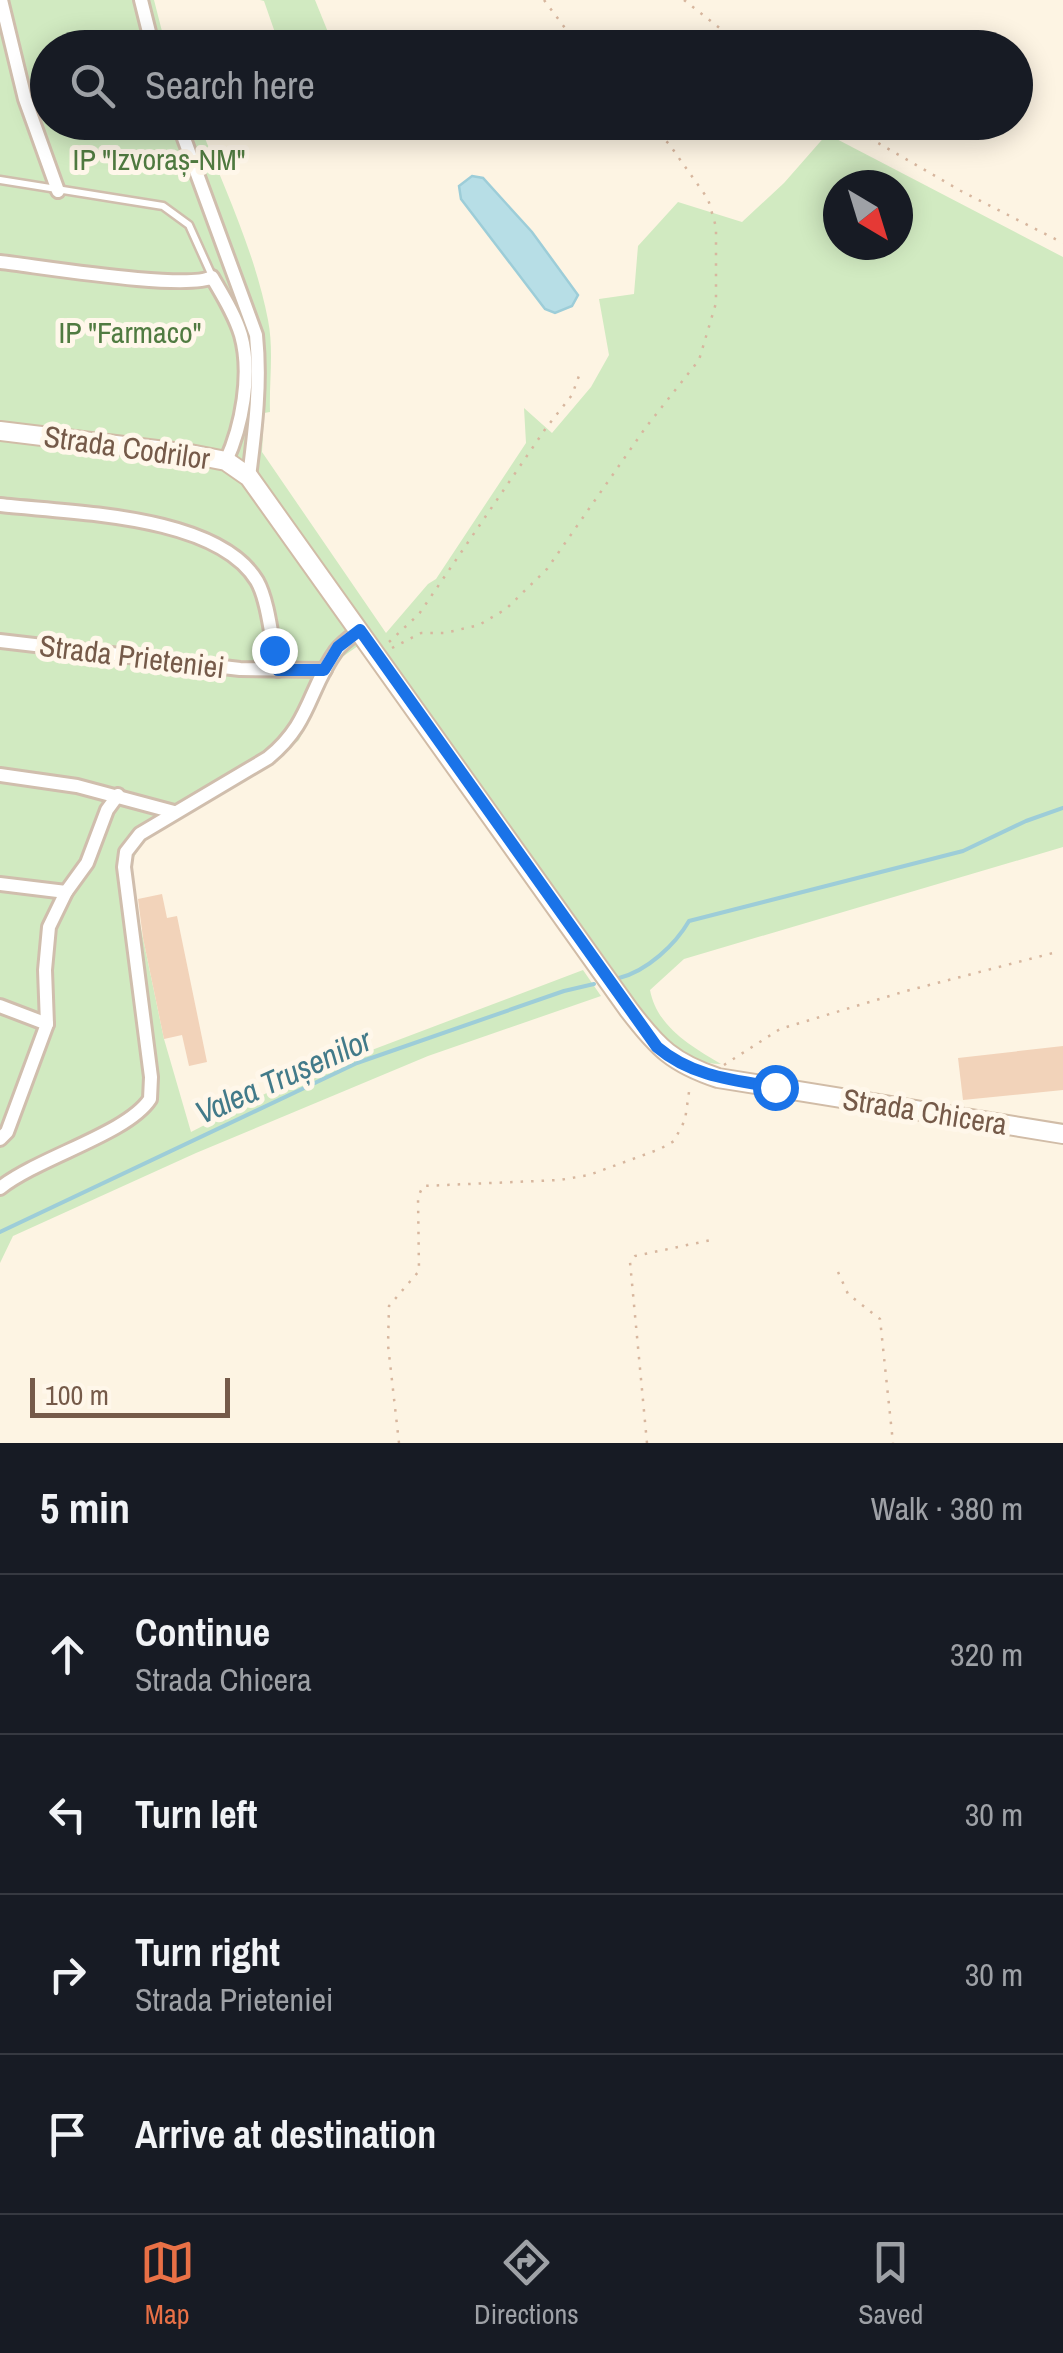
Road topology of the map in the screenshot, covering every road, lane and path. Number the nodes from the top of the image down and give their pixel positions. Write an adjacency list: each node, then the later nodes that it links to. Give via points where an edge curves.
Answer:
1 (1, 0): 8 (street)
2 (142, 0): 5 (street)
3 (544, 0): 6 (path)
4 (684, 0): 7 (path)
5 (148, 30)
6 (566, 30)
7 (722, 30)
8 (30, 108)
9 (41, 140): 14 (street)
10 (185, 140): 21 (street, via 256,336 257,416)
11 (665, 140): 25 (path, via 708,198 716,227 716,303 699,360 547,569 506,608 479,625 422,632)
12 (873, 140): 15 (path)
13 (0, 180): 14 (lane)
14 (58, 191): 17 (lane, via 172,210 189,225)
15 (1063, 242)
16 (0, 262): 17 (street, via 164,281)
17 (212, 278): 20 (street, via 236,320 246,358 237,438)
18 (580, 374): 25 (path, via 572,395 419,614)
19 (0, 431): 20 (street, Strada Codrilor)
20 (226, 462): 21 (street, Strada Codrilor)
21 (248, 477): 23 (street, Strada Chicera)
22 (0, 504): 26 (street, via 178,528 218,546 258,582)
23 (360, 630): 25 (street, Strada Chicera); 27 (street)
24 (0, 640): 26 (street, Strada Prieteniei)
25 (376, 653): 36 (street, Strada Chicera, via 638,1022 657,1047)
26 (278, 670): 27 (street, Strada Prieteniei)
27 (324, 670): 30 (street, via 305,716 284,744)
28 (0, 775): 29 (street)
29 (118, 795): 30 (street); 32 (street, via 88,864)
30 (174, 812): 40 (street, via 133,840 124,867 150,1099 131,1119)
31 (0, 884): 32 (street)
32 (66, 892): 35 (street, via 49,928)
33 (1056, 952): 37 (path, via 780,1029 729,1060)
34 (0, 1006): 35 (street)
35 (48, 1024): 39 (street)
36 (690, 1069): 37 (street, Strada Chicera); 43 (path, via 685,1120 674,1142 660,1149 560,1180 423,1186 419,1271 389,1306)
37 (715, 1077): 38 (street, Strada Chicera)
38 (1063, 1134)
39 (0, 1139)
40 (0, 1188)
41 (716, 1239): 44 (path, via 630,1262)
42 (838, 1272): 45 (path, via 848,1294 880,1320)
43 (400, 1443)
44 (647, 1443)
45 (893, 1443)

